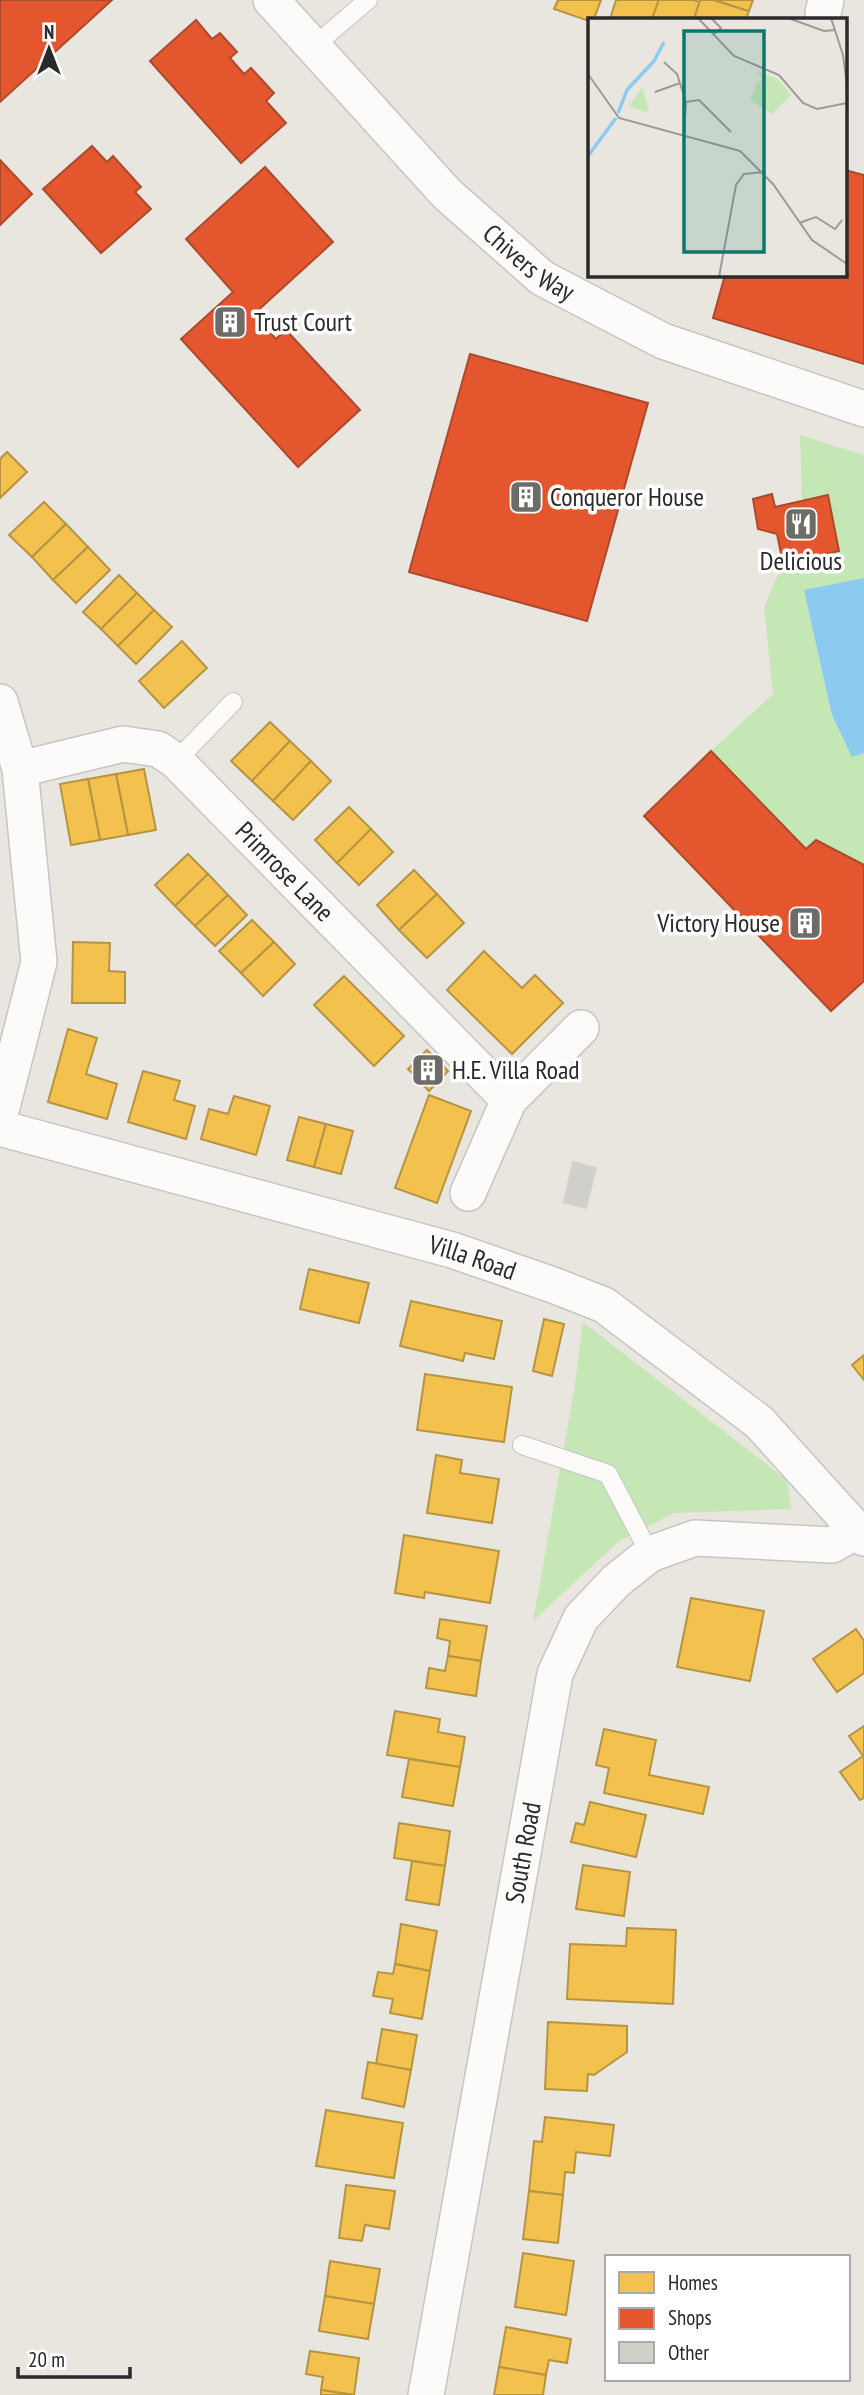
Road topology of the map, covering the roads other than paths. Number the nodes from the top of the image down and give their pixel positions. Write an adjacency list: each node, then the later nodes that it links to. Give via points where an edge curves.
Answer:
1 (271, 0): 3 (street, Chivers Way)
2 (368, 0): 3 (lane)
3 (314, 46): 4 (street, Chivers Way, via 447,194 542,278 663,341)
4 (864, 409)
5 (0, 702): 8 (street)
6 (233, 702): 7 (lane)
7 (176, 761): 8 (street, Primrose Lane, via 158,749 123,744); 10 (street, Primrose Lane)
8 (20, 769): 11 (street, via 39,962)
9 (581, 1028): 10 (street)
10 (509, 1100): 13 (street)
11 (0, 1115)
12 (0, 1128): 15 (street, Villa Road, via 452,1250 604,1305 759,1422)
13 (468, 1194)
14 (522, 1445): 16 (lane, via 608,1474)
15 (861, 1534): 16 (street, South Road, via 832,1545 695,1538)
16 (650, 1554): 17 (street, South Road, via 581,1618 555,1674)
17 (426, 2395)

